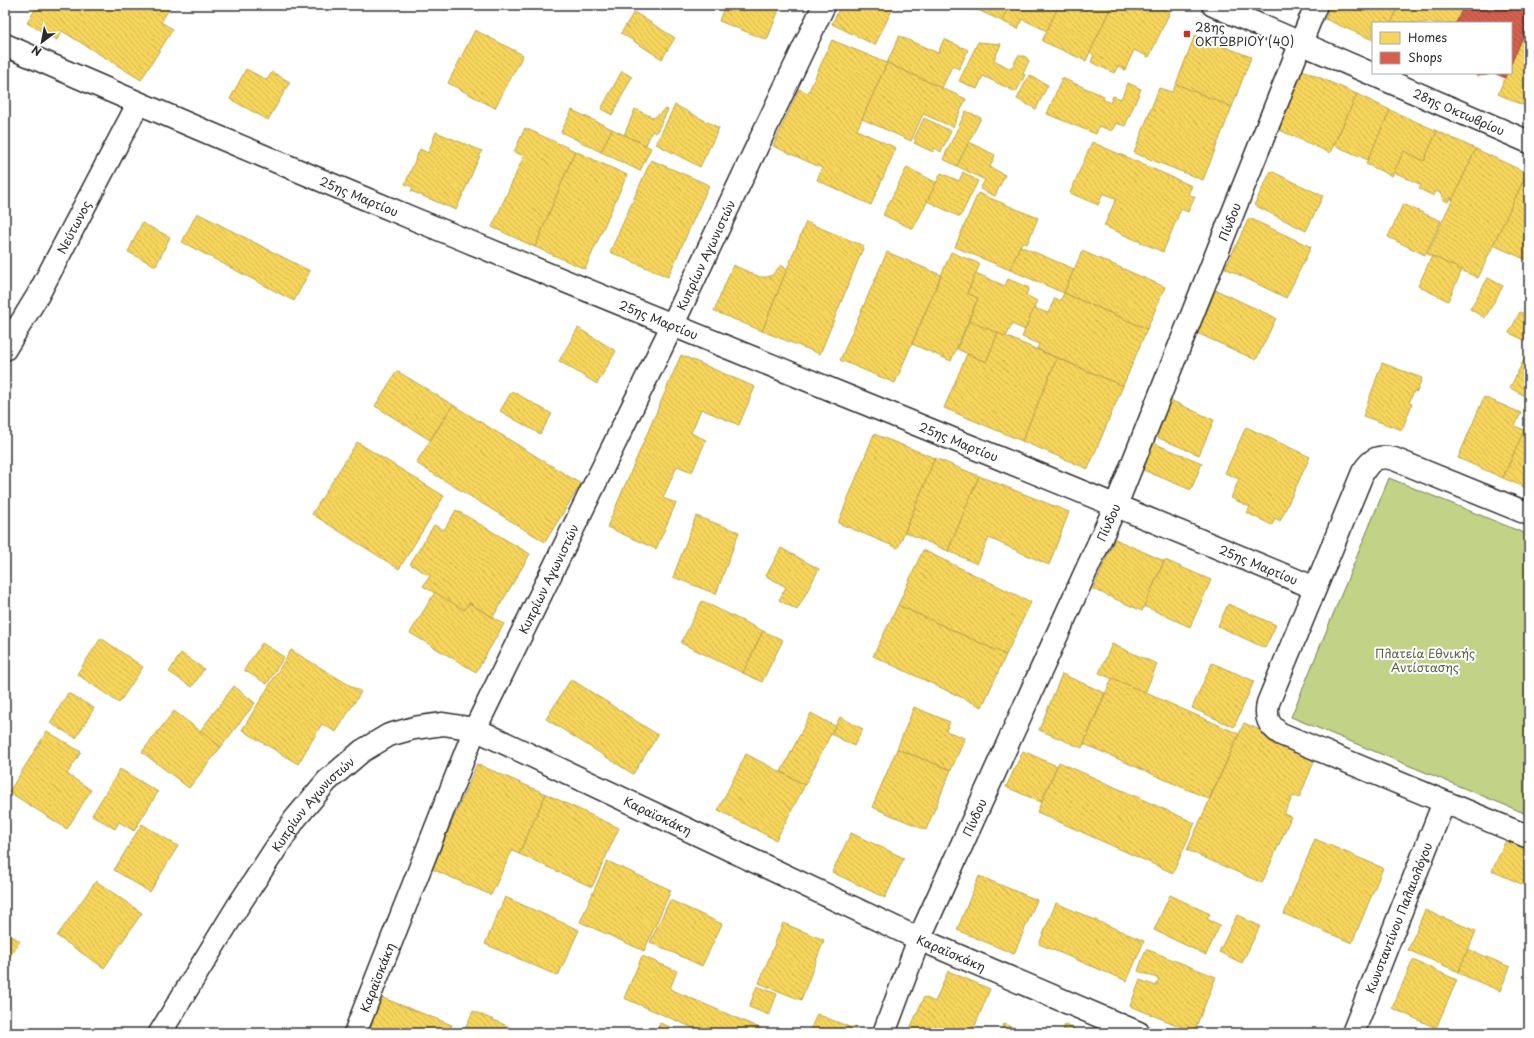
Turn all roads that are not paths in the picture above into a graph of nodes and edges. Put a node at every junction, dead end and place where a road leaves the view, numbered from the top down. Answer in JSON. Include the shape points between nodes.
{"nodes":[{"id":1,"x":824,"y":5,"type":"edge"},
{"id":2,"x":1213,"y":5,"type":"edge"},
{"id":3,"x":1316,"y":5,"type":"edge"},
{"id":4,"x":1301,"y":43,"type":"junction"},
{"id":5,"x":5,"y":45,"type":"edge"},
{"id":6,"x":1372,"y":74,"type":"edge"},
{"id":7,"x":1372,"y":74,"type":"edge"},
{"id":8,"x":138,"y":104,"type":"junction"},
{"id":9,"x":1529,"y":142,"type":"edge"},
{"id":10,"x":672,"y":326,"type":"junction"},
{"id":11,"x":5,"y":349,"type":"edge"},
{"id":12,"x":1116,"y":505,"type":"junction"},
{"id":13,"x":1529,"y":514,"type":"edge"},
{"id":14,"x":1315,"y":588,"type":"junction"},
{"id":15,"x":475,"y":730,"type":"junction"},
{"id":16,"x":1444,"y":802,"type":"junction"},
{"id":17,"x":1529,"y":837,"type":"edge"},
{"id":18,"x":919,"y":939,"type":"junction"},
{"id":19,"x":160,"y":1033,"type":"edge"},
{"id":20,"x":355,"y":1033,"type":"edge"},
{"id":21,"x":884,"y":1033,"type":"edge"},
{"id":22,"x":1139,"y":1033,"type":"edge"},
{"id":23,"x":1353,"y":1033,"type":"edge"}],
"edges":[{"from":1,"to":10,"type":"street","name":"Κυπρίων Αγωνιστών"},
{"from":2,"to":4,"type":"street","name":"28ης Οκτωβρίου"},
{"from":3,"to":4,"type":"street","name":"Πίνδου"},
{"from":4,"to":6,"type":"street","name":"28ης Οκτωβρίου"},
{"from":4,"to":12,"type":"street","name":"Πίνδου"},
{"from":5,"to":8,"type":"street","name":"25ης Μαρτίου"},
{"from":7,"to":9,"type":"street","name":"28ης Οκτωβρίου"},
{"from":8,"to":10,"type":"street","name":"25ης Μαρτίου"},
{"from":8,"to":11,"type":"street","name":"Νεύτωνος","via":[[38,295]]},
{"from":10,"to":12,"type":"street","name":"25ης Μαρτίου"},
{"from":10,"to":15,"type":"street","name":"Κυπρίων Αγωνιστών"},
{"from":12,"to":14,"type":"street","name":"25ης Μαρτίου"},
{"from":12,"to":18,"type":"street","name":"Πίνδου"},
{"from":13,"to":14,"type":"street","via":[[1394,459],[1376,458],[1363,472]]},
{"from":14,"to":16,"type":"street","via":[[1268,703],[1268,721],[1273,729],[1281,734]]},
{"from":15,"to":18,"type":"street","name":"Καραϊσκάκη"},
{"from":15,"to":19,"type":"street","name":"Κυπρίων Αγωνιστών","via":[[443,724],[389,734],[362,751],[327,781],[295,819]]},
{"from":15,"to":20,"type":"street","name":"Καραϊσκάκη"},
{"from":16,"to":17,"type":"street"},
{"from":16,"to":23,"type":"street","name":"Κωνσταντίνου Παλαιολόγου"},
{"from":18,"to":21,"type":"street","name":"Πίνδου"},
{"from":18,"to":22,"type":"street","name":"Καραϊσκάκη"}]}
